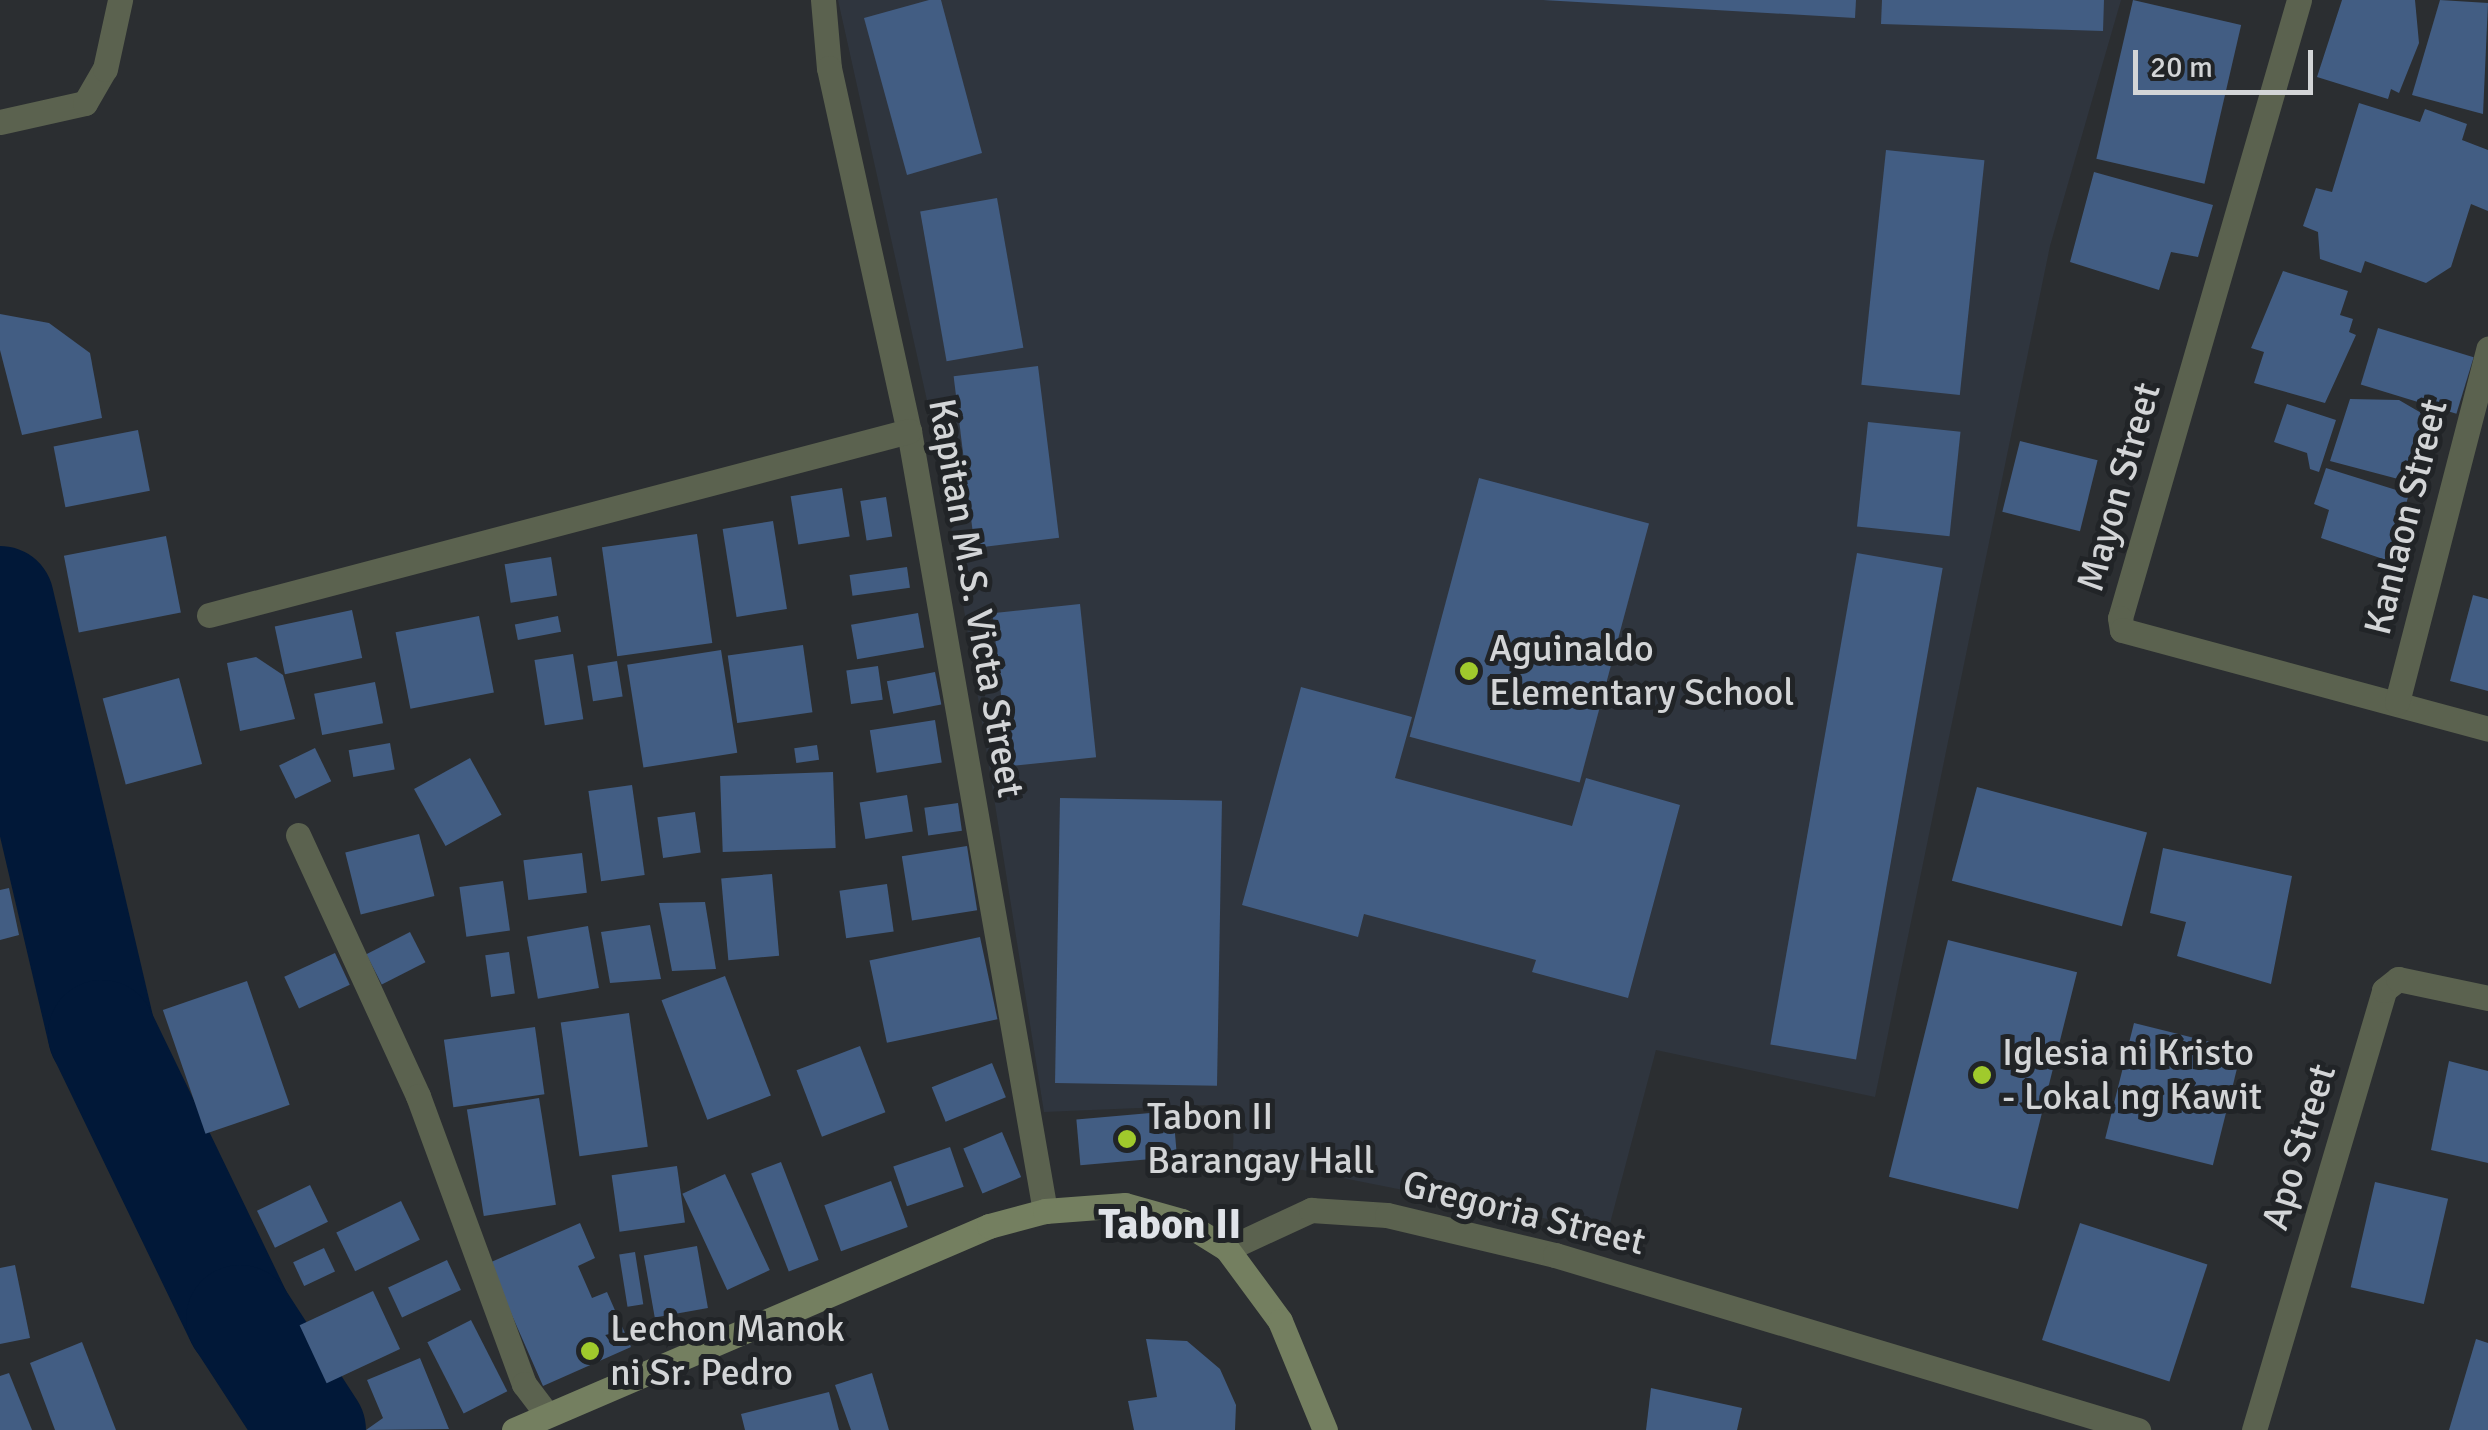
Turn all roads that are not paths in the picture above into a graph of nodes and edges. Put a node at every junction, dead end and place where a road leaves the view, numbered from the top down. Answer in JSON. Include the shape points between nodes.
{"nodes":[{"id":1,"x":120,"y":0,"type":"edge"},
{"id":2,"x":823,"y":0,"type":"edge"},
{"id":3,"x":2298,"y":0,"type":"edge"},
{"id":4,"x":2,"y":122,"type":"edge"},
{"id":5,"x":2488,"y":350,"type":"edge"},
{"id":6,"x":909,"y":432,"type":"junction"},
{"id":7,"x":210,"y":615,"type":"dead end"},
{"id":8,"x":2397,"y":702,"type":"junction"},
{"id":9,"x":2488,"y":730,"type":"edge"},
{"id":10,"x":298,"y":835,"type":"dead end"},
{"id":11,"x":2488,"y":998,"type":"edge"},
{"id":12,"x":1045,"y":1210,"type":"junction"},
{"id":13,"x":1227,"y":1248,"type":"junction"},
{"id":14,"x":547,"y":1414,"type":"junction"},
{"id":15,"x":514,"y":1430,"type":"edge"},
{"id":16,"x":1325,"y":1430,"type":"edge"},
{"id":17,"x":2138,"y":1430,"type":"edge"},
{"id":18,"x":2254,"y":1430,"type":"edge"}],
"edges":[{"from":1,"to":4,"type":"street","via":[[105,69],[85,102]]},
{"from":2,"to":6,"type":"street","name":"Kapitan M.S. Victa Street","via":[[829,68]]},
{"from":3,"to":8,"type":"street","name":"Mayon Street","via":[[2120,618],[2130,636]]},
{"from":5,"to":8,"type":"street","name":"Kanlaon Street"},
{"from":6,"to":7,"type":"street"},
{"from":6,"to":12,"type":"street","name":"Kapitan M.S. Victa Street"},
{"from":8,"to":9,"type":"street","name":"Mayon Street"},
{"from":10,"to":14,"type":"street","via":[[418,1096],[524,1384]]},
{"from":11,"to":18,"type":"street","name":"Apo Street","via":[[2398,979],[2384,990]]},
{"from":12,"to":13,"type":"main road","via":[[1154,1210]]},
{"from":12,"to":14,"type":"main road","via":[[892,1265]]},
{"from":13,"to":16,"type":"main road","via":[[1280,1321]]},
{"from":13,"to":17,"type":"street","name":"Gregoria Street","via":[[1311,1210],[1387,1215],[1554,1255]]},
{"from":14,"to":15,"type":"main road"}]}
